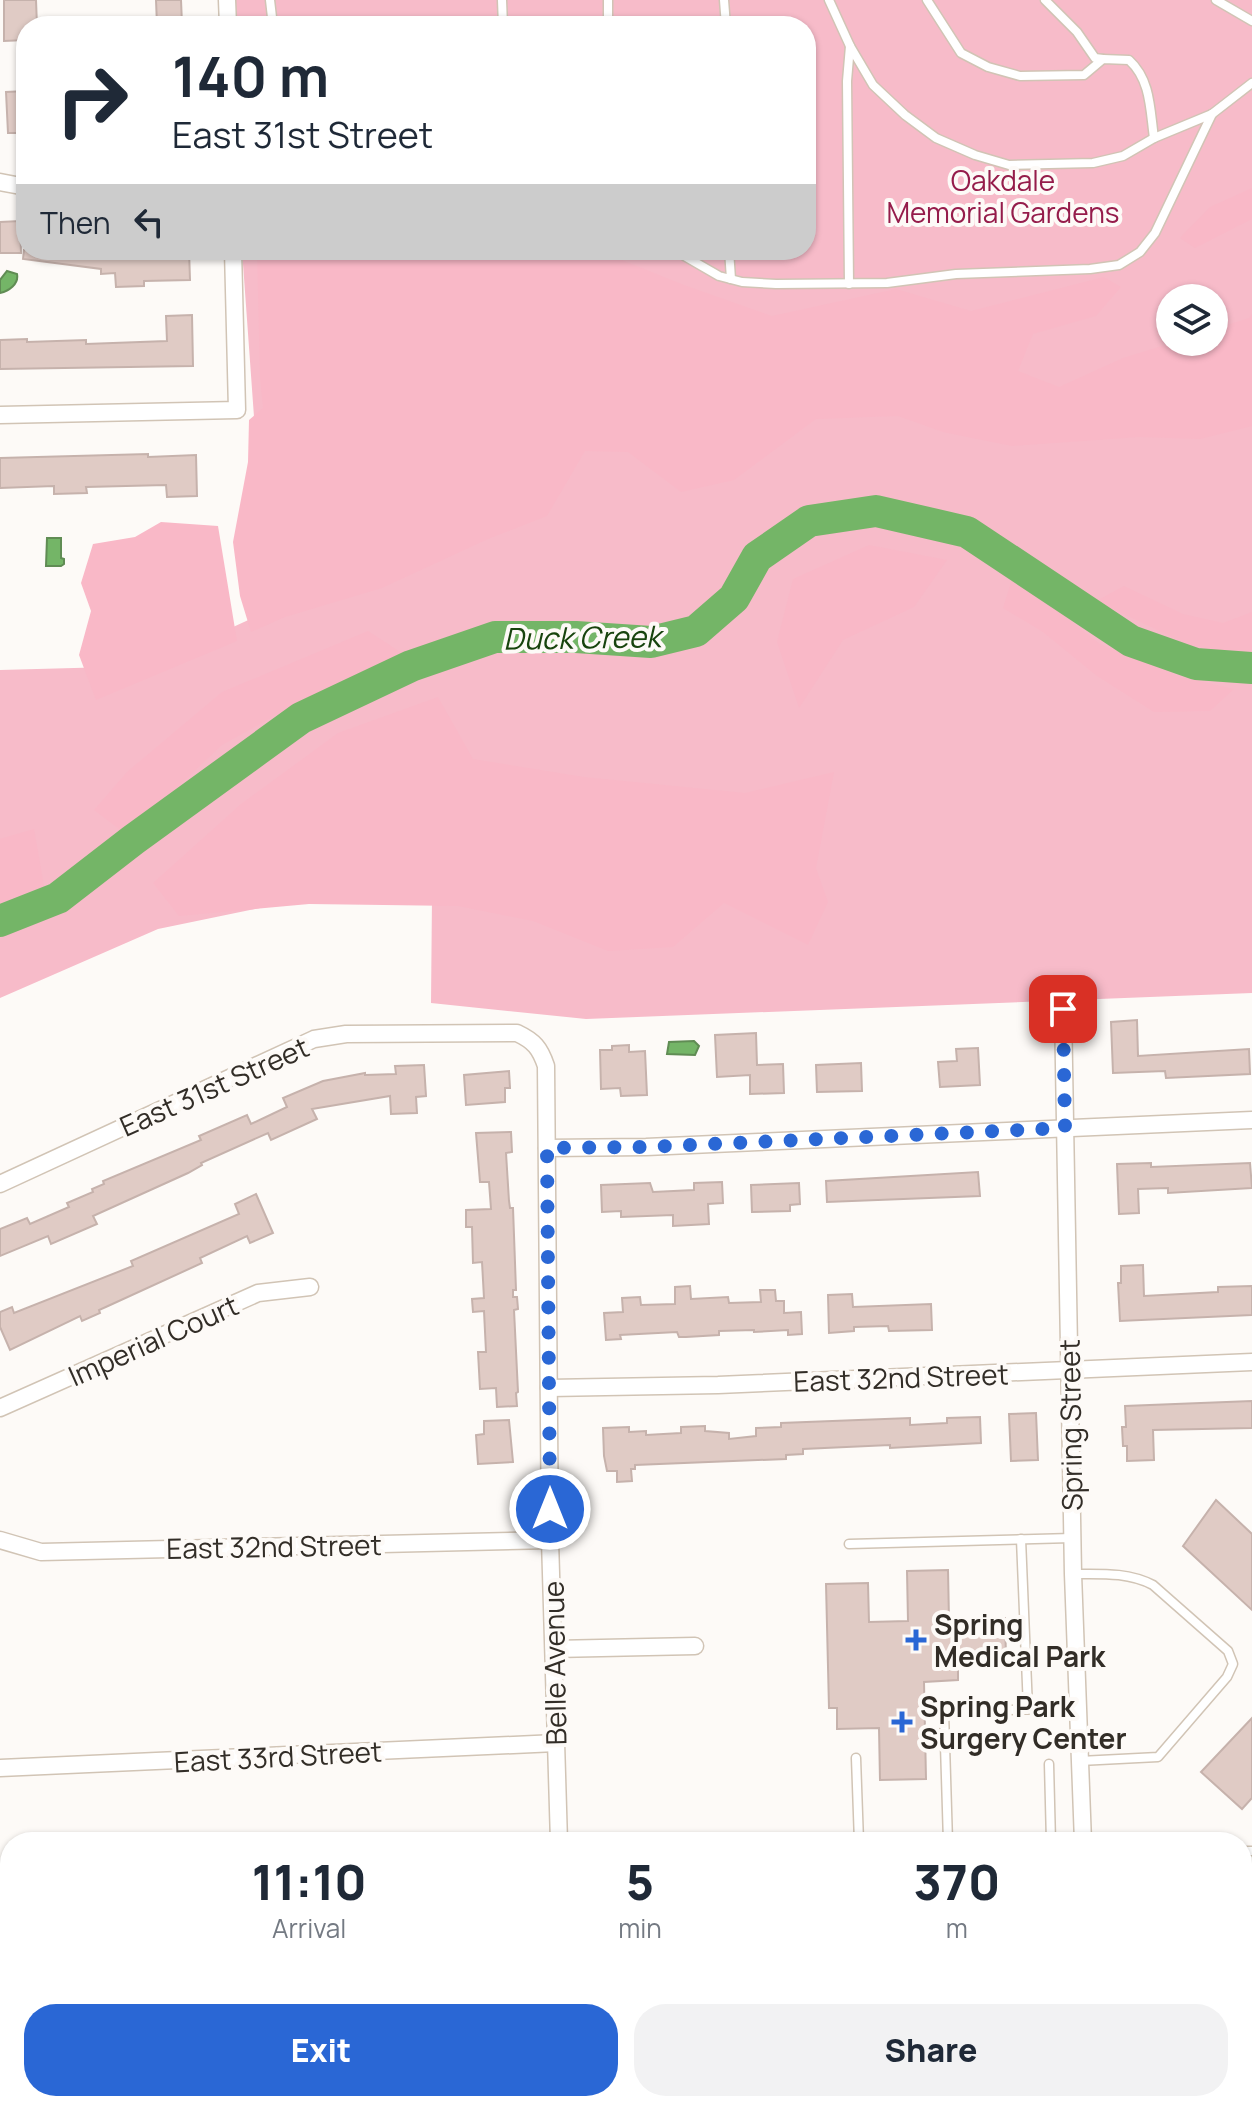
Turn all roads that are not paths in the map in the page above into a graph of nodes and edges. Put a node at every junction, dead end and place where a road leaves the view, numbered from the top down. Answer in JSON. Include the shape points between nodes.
{"nodes":[{"id":1,"x":829,"y":0,"type":"edge"},
{"id":2,"x":927,"y":0,"type":"edge"},
{"id":3,"x":1045,"y":0,"type":"edge"},
{"id":4,"x":1216,"y":0,"type":"edge"},
{"id":5,"x":1252,"y":21,"type":"edge"},
{"id":6,"x":850,"y":46,"type":"junction"},
{"id":7,"x":1103,"y":59,"type":"junction"},
{"id":8,"x":1252,"y":83,"type":"edge"},
{"id":9,"x":1212,"y":114,"type":"junction"},
{"id":10,"x":1154,"y":138,"type":"junction"},
{"id":11,"x":233,"y":260,"type":"edge"},
{"id":12,"x":691,"y":260,"type":"edge"},
{"id":13,"x":730,"y":260,"type":"edge"},
{"id":14,"x":731,"y":279,"type":"junction"},
{"id":15,"x":849,"y":284,"type":"junction"},
{"id":16,"x":0,"y":415,"type":"edge"},
{"id":17,"x":1063,"y":1009,"type":"dead end"},
{"id":18,"x":1252,"y":1120,"type":"edge"},
{"id":19,"x":1065,"y":1128,"type":"junction"},
{"id":20,"x":547,"y":1148,"type":"junction"},
{"id":21,"x":0,"y":1184,"type":"edge"},
{"id":22,"x":310,"y":1287,"type":"dead end"},
{"id":23,"x":1252,"y":1362,"type":"edge"},
{"id":24,"x":1069,"y":1370,"type":"junction"},
{"id":25,"x":549,"y":1388,"type":"junction"},
{"id":26,"x":0,"y":1408,"type":"edge"},
{"id":27,"x":1072,"y":1538,"type":"junction"},
{"id":28,"x":1021,"y":1539,"type":"junction"},
{"id":29,"x":0,"y":1540,"type":"edge"},
{"id":30,"x":550,"y":1540,"type":"junction"},
{"id":31,"x":849,"y":1544,"type":"dead end"},
{"id":32,"x":1073,"y":1574,"type":"junction"},
{"id":33,"x":695,"y":1646,"type":"dead end"},
{"id":34,"x":554,"y":1649,"type":"junction"},
{"id":35,"x":1078,"y":1708,"type":"junction"},
{"id":36,"x":1028,"y":1709,"type":"junction"},
{"id":37,"x":556,"y":1743,"type":"junction"},
{"id":38,"x":856,"y":1758,"type":"dead end"},
{"id":39,"x":1080,"y":1761,"type":"junction"},
{"id":40,"x":1049,"y":1764,"type":"dead end"},
{"id":41,"x":0,"y":1768,"type":"edge"},
{"id":42,"x":559,"y":1832,"type":"edge"},
{"id":43,"x":859,"y":1832,"type":"edge"},
{"id":44,"x":948,"y":1832,"type":"edge"},
{"id":45,"x":1051,"y":1832,"type":"edge"},
{"id":46,"x":1083,"y":1832,"type":"edge"}],
"edges":[{"from":1,"to":6,"type":"lane"},
{"from":2,"to":7,"type":"lane","via":[[961,53],[988,67],[1020,76],[1084,75]]},
{"from":3,"to":7,"type":"lane","via":[[1095,58]]},
{"from":4,"to":5,"type":"lane"},
{"from":6,"to":10,"type":"lane","via":[[873,85],[905,115],[936,138],[1009,165],[1093,163],[1123,156]]},
{"from":6,"to":15,"type":"lane"},
{"from":7,"to":10,"type":"lane","via":[[1129,60],[1141,70]]},
{"from":8,"to":9,"type":"lane"},
{"from":9,"to":10,"type":"lane"},
{"from":9,"to":15,"type":"lane","via":[[1155,233],[1140,252],[1119,265]]},
{"from":11,"to":16,"type":"street","via":[[237,410]]},
{"from":12,"to":14,"type":"lane"},
{"from":13,"to":14,"type":"lane"},
{"from":14,"to":15,"type":"lane"},
{"from":17,"to":19,"type":"street","name":"Spring Street"},
{"from":18,"to":19,"type":"street"},
{"from":19,"to":20,"type":"street"},
{"from":19,"to":24,"type":"street","name":"Spring Street"},
{"from":20,"to":21,"type":"street","name":"East 31st Street","via":[[546,1066],[531,1040],[517,1033],[346,1034],[297,1045]]},
{"from":20,"to":25,"type":"street","name":"Belle Avenue"},
{"from":22,"to":26,"type":"street","name":"Imperial Court","via":[[258,1293]]},
{"from":23,"to":24,"type":"street","name":"East 32nd Street"},
{"from":24,"to":25,"type":"street","name":"East 32nd Street"},
{"from":24,"to":27,"type":"street","name":"Spring Street"},
{"from":25,"to":30,"type":"street","name":"Belle Avenue"},
{"from":27,"to":28,"type":"lane"},
{"from":27,"to":32,"type":"street","name":"Spring Street"},
{"from":28,"to":31,"type":"lane"},
{"from":28,"to":36,"type":"lane"},
{"from":29,"to":30,"type":"street","name":"East 32nd Street","via":[[41,1552]]},
{"from":30,"to":34,"type":"street","name":"Belle Avenue"},
{"from":32,"to":35,"type":"street","name":"Spring Street"},
{"from":32,"to":39,"type":"lane","via":[[1117,1574],[1153,1585],[1228,1651],[1233,1664],[1158,1757]]},
{"from":33,"to":34,"type":"street"},
{"from":34,"to":37,"type":"street","name":"Belle Avenue"},
{"from":35,"to":36,"type":"lane"},
{"from":35,"to":39,"type":"street","name":"Spring Street"},
{"from":36,"to":44,"type":"lane","via":[[944,1712]]},
{"from":37,"to":41,"type":"street","name":"East 33rd Street"},
{"from":37,"to":42,"type":"street","name":"Belle Avenue"},
{"from":38,"to":43,"type":"lane"},
{"from":39,"to":46,"type":"street","name":"Spring Street"},
{"from":40,"to":45,"type":"lane"}]}
